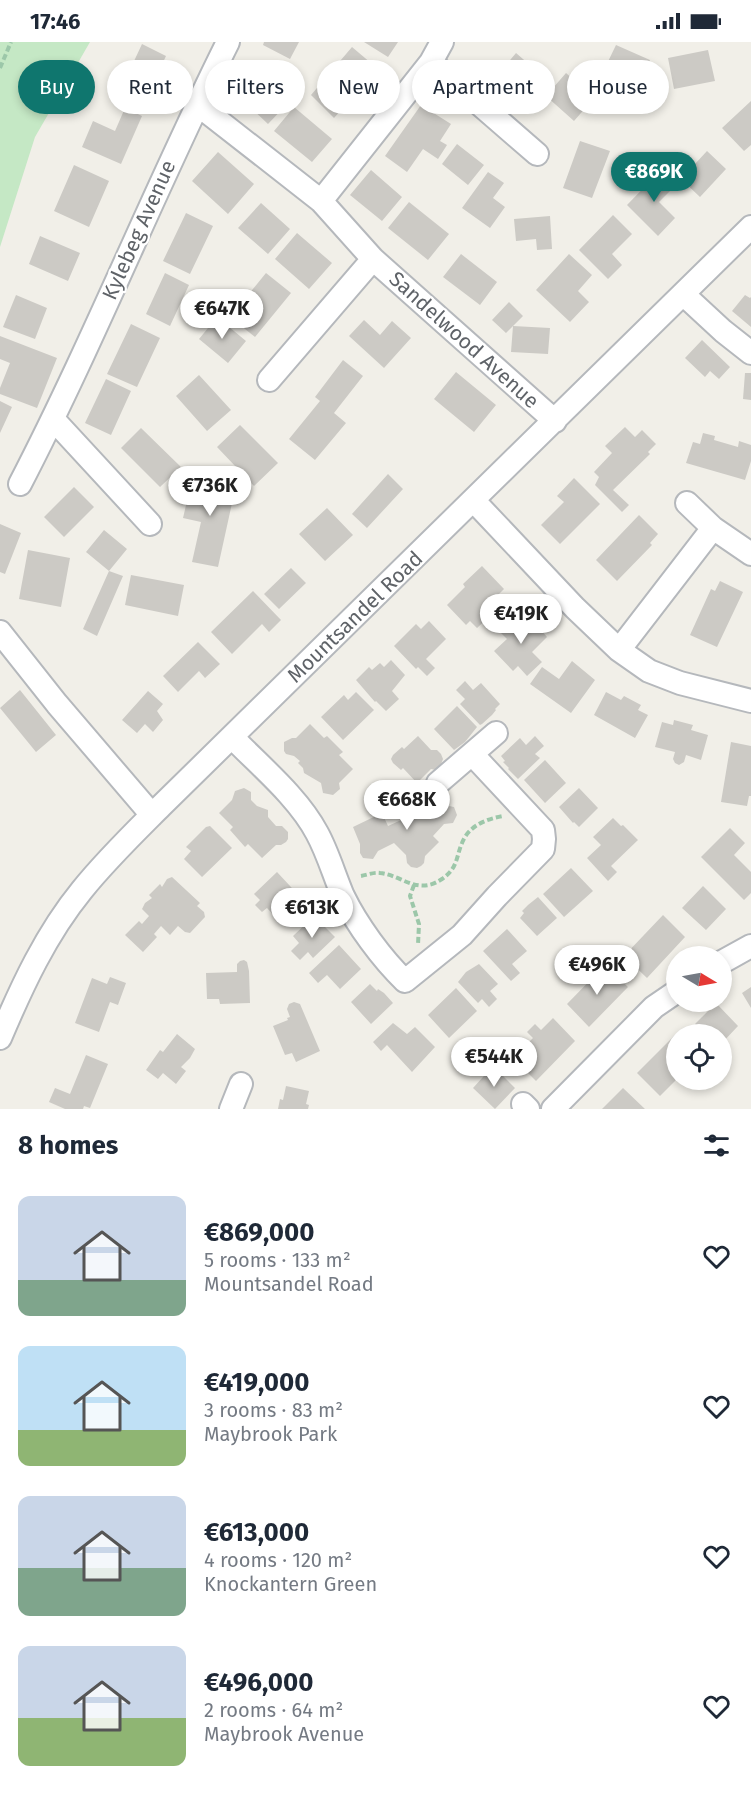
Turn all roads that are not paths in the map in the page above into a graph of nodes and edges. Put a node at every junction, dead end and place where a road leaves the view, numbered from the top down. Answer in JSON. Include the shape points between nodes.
{"nodes":[{"id":1,"x":228,"y":42,"type":"edge"},
{"id":2,"x":442,"y":42,"type":"edge"},
{"id":3,"x":431,"y":60,"type":"edge"},
{"id":4,"x":412,"y":85,"type":"edge"},
{"id":5,"x":197,"y":104,"type":"junction"},
{"id":6,"x":490,"y":114,"type":"edge"},
{"id":7,"x":537,"y":154,"type":"dead end"},
{"id":8,"x":321,"y":201,"type":"junction"},
{"id":9,"x":751,"y":227,"type":"edge"},
{"id":10,"x":373,"y":259,"type":"junction"},
{"id":11,"x":683,"y":294,"type":"junction"},
{"id":12,"x":751,"y":353,"type":"edge"},
{"id":13,"x":269,"y":380,"type":"dead end"},
{"id":14,"x":53,"y":419,"type":"junction"},
{"id":15,"x":555,"y":421,"type":"junction"},
{"id":16,"x":20,"y":484,"type":"dead end"},
{"id":17,"x":474,"y":501,"type":"junction"},
{"id":18,"x":687,"y":503,"type":"dead end"},
{"id":19,"x":150,"y":524,"type":"dead end"},
{"id":20,"x":713,"y":528,"type":"junction"},
{"id":21,"x":751,"y":555,"type":"edge"},
{"id":22,"x":0,"y":632,"type":"edge"},
{"id":23,"x":619,"y":650,"type":"junction"},
{"id":24,"x":751,"y":701,"type":"edge"},
{"id":25,"x":496,"y":733,"type":"dead end"},
{"id":26,"x":232,"y":737,"type":"junction"},
{"id":27,"x":472,"y":754,"type":"junction"},
{"id":28,"x":438,"y":783,"type":"dead end"},
{"id":29,"x":152,"y":815,"type":"junction"},
{"id":30,"x":751,"y":946,"type":"edge"},
{"id":31,"x":732,"y":956,"type":"edge"},
{"id":32,"x":666,"y":999,"type":"edge"},
{"id":33,"x":0,"y":1038,"type":"edge"},
{"id":34,"x":241,"y":1084,"type":"dead end"},
{"id":35,"x":231,"y":1109,"type":"edge"},
{"id":36,"x":553,"y":1109,"type":"edge"}],
"edges":[{"from":1,"to":5,"type":"street","name":"Kylebeg Avenue"},
{"from":2,"to":3,"type":"street"},
{"from":4,"to":8,"type":"street"},
{"from":5,"to":8,"type":"street","name":"Sandelwood Avenue"},
{"from":5,"to":14,"type":"street","name":"Kylebeg Avenue"},
{"from":6,"to":7,"type":"street"},
{"from":8,"to":10,"type":"street","name":"Sandelwood Avenue"},
{"from":9,"to":11,"type":"street","name":"Mountsandel Road"},
{"from":10,"to":13,"type":"street","name":"Sandelwood Avenue"},
{"from":10,"to":15,"type":"street","name":"Sandelwood Avenue"},
{"from":11,"to":12,"type":"street"},
{"from":11,"to":15,"type":"street","name":"Mountsandel Road"},
{"from":14,"to":16,"type":"street","name":"Kylebeg Avenue"},
{"from":14,"to":19,"type":"street"},
{"from":15,"to":17,"type":"street","name":"Mountsandel Road"},
{"from":17,"to":23,"type":"street"},
{"from":17,"to":26,"type":"street","name":"Mountsandel Road"},
{"from":18,"to":20,"type":"street"},
{"from":20,"to":21,"type":"street"},
{"from":20,"to":23,"type":"street"},
{"from":22,"to":29,"type":"street"},
{"from":23,"to":24,"type":"street","via":[[649,671],[680,683]]},
{"from":25,"to":27,"type":"street"},
{"from":26,"to":27,"type":"street","via":[[305,812],[356,920],[405,981],[462,935],[543,849],[543,830]]},
{"from":26,"to":29,"type":"street","name":"Mountsandel Road"},
{"from":27,"to":28,"type":"street"},
{"from":29,"to":33,"type":"street","name":"Mountsandel Road","via":[[82,890],[56,926],[19,992]]},
{"from":30,"to":31,"type":"street"},
{"from":32,"to":36,"type":"street"},
{"from":34,"to":35,"type":"street"}]}
